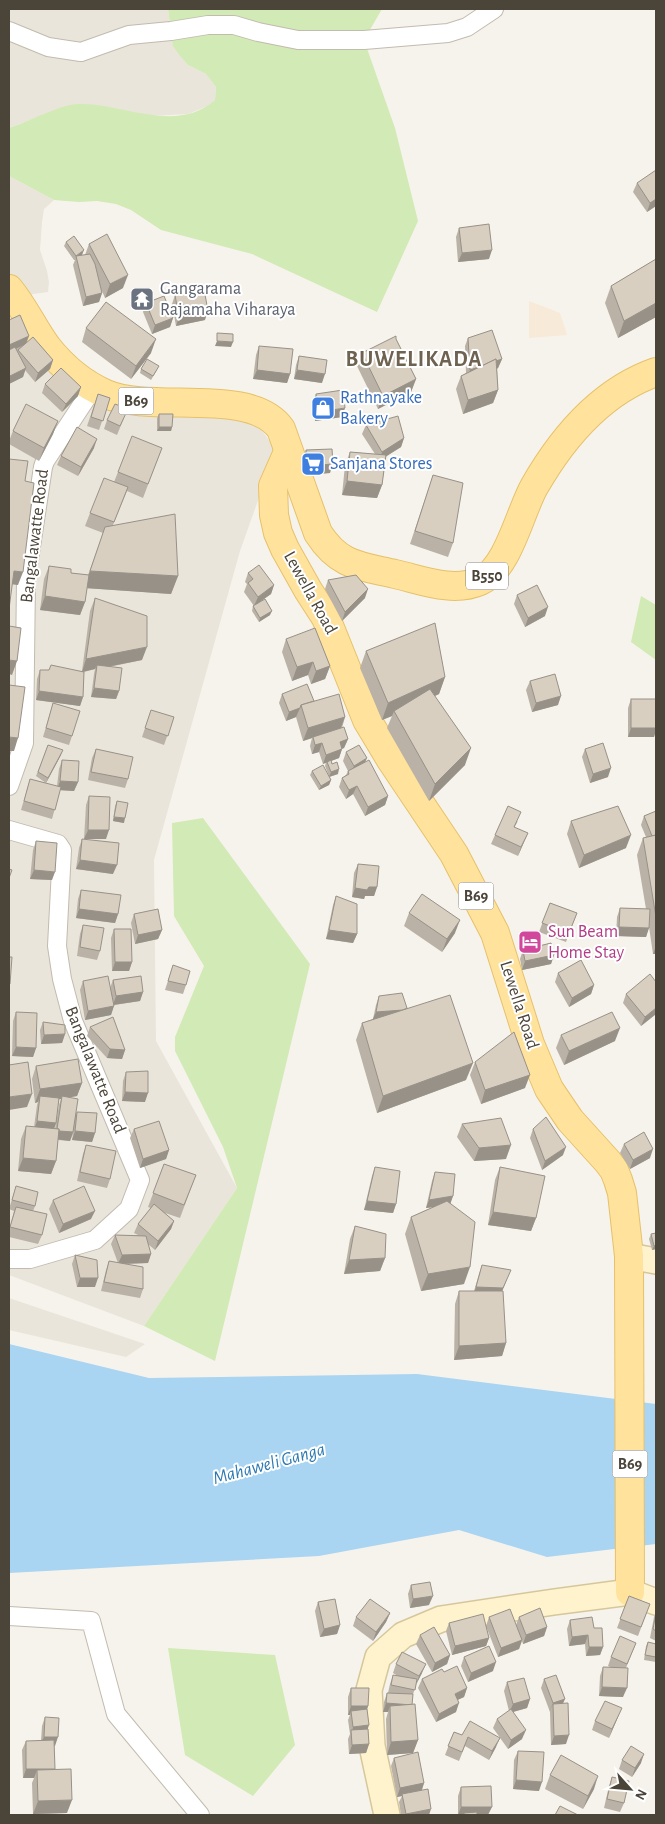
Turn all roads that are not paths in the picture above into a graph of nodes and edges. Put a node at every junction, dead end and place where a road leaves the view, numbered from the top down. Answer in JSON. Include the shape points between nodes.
{"nodes":[{"id":1,"x":494,"y":9,"type":"edge"},
{"id":2,"x":9,"y":31,"type":"edge"},
{"id":3,"x":13,"y":304,"type":"edge"},
{"id":4,"x":656,"y":372,"type":"edge"},
{"id":5,"x":93,"y":388,"type":"junction"},
{"id":6,"x":288,"y":452,"type":"junction"},
{"id":7,"x":9,"y":786,"type":"edge"},
{"id":8,"x":9,"y":830,"type":"edge"},
{"id":9,"x":628,"y":1256,"type":"junction"},
{"id":10,"x":9,"y":1258,"type":"edge"},
{"id":11,"x":656,"y":1261,"type":"edge"},
{"id":12,"x":630,"y":1582,"type":"junction"},
{"id":13,"x":656,"y":1602,"type":"edge"},
{"id":14,"x":9,"y":1616,"type":"edge"},
{"id":15,"x":200,"y":1815,"type":"edge"},
{"id":16,"x":388,"y":1815,"type":"edge"}],
"edges":[{"from":1,"to":2,"type":"street","via":[[467,27],[448,33],[364,40],[298,40],[234,24],[208,25],[129,35],[80,52],[48,47]]},
{"from":3,"to":5,"type":"main road","number":"B69","via":[[53,354]]},
{"from":4,"to":6,"type":"main road","number":"B550","via":[[625,386],[599,405],[563,443],[534,488],[505,554],[482,580],[465,585],[447,586],[366,567],[335,554],[318,533]]},
{"from":5,"to":6,"type":"main road","number":"B69","via":[[119,399],[229,405],[254,410],[281,429]]},
{"from":5,"to":7,"type":"street","name":"Bangalawatte Road","via":[[43,467],[26,580],[24,743]]},
{"from":6,"to":9,"type":"main road","name":"Lewella Road","number":"B69","via":[[273,486],[278,534],[326,618],[367,720],[454,854],[494,933],[530,1044],[549,1089],[570,1120],[614,1170],[622,1193]]},
{"from":8,"to":10,"type":"street","name":"Bangalawatte Road","via":[[58,844],[62,850],[57,946],[62,979],[73,1021],[140,1180],[129,1209],[94,1240],[30,1259]]},
{"from":9,"to":11,"type":"main road"},
{"from":9,"to":12,"type":"main road","name":"Lewella Road","number":"B69"},
{"from":12,"to":13,"type":"main road"},
{"from":12,"to":16,"type":"main road","via":[[554,1602],[441,1619],[403,1635],[378,1657],[369,1690],[372,1746]]},
{"from":14,"to":15,"type":"street","via":[[91,1621],[116,1714]]}]}
